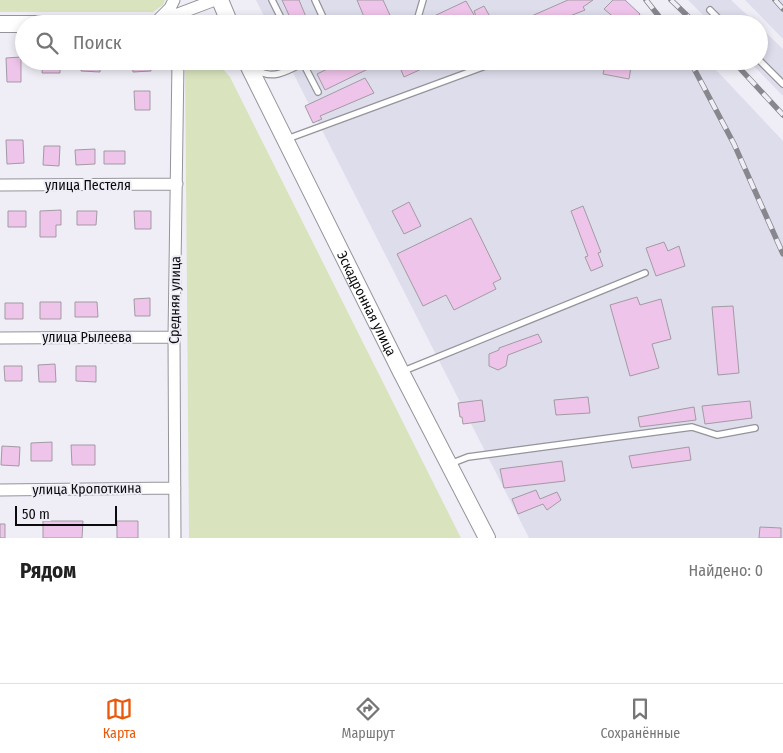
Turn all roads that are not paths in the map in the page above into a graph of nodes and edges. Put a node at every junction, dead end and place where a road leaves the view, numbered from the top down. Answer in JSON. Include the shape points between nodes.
{"nodes":[{"id":1,"x":175,"y":0,"type":"edge"},
{"id":2,"x":216,"y":0,"type":"edge"},
{"id":3,"x":220,"y":0,"type":"edge"},
{"id":4,"x":272,"y":0,"type":"edge"},
{"id":5,"x":315,"y":0,"type":"edge"},
{"id":6,"x":423,"y":0,"type":"edge"},
{"id":7,"x":710,"y":10,"type":"dead end"},
{"id":8,"x":163,"y":15,"type":"edge"},
{"id":9,"x":177,"y":15,"type":"edge"},
{"id":10,"x":185,"y":15,"type":"edge"},
{"id":11,"x":226,"y":15,"type":"edge"},
{"id":12,"x":280,"y":15,"type":"edge"},
{"id":13,"x":322,"y":15,"type":"edge"},
{"id":14,"x":419,"y":15,"type":"edge"},
{"id":15,"x":715,"y":15,"type":"edge"},
{"id":16,"x":0,"y":24,"type":"edge"},
{"id":17,"x":15,"y":24,"type":"edge"},
{"id":18,"x":768,"y":69,"type":"edge"},
{"id":19,"x":178,"y":70,"type":"edge"},
{"id":20,"x":250,"y":70,"type":"edge"},
{"id":21,"x":258,"y":70,"type":"edge"},
{"id":22,"x":290,"y":70,"type":"edge"},
{"id":23,"x":308,"y":70,"type":"edge"},
{"id":24,"x":475,"y":70,"type":"edge"},
{"id":25,"x":783,"y":84,"type":"edge"},
{"id":26,"x":318,"y":92,"type":"dead end"},
{"id":27,"x":285,"y":140,"type":"junction"},
{"id":28,"x":176,"y":184,"type":"junction"},
{"id":29,"x":0,"y":185,"type":"edge"},
{"id":30,"x":645,"y":273,"type":"dead end"},
{"id":31,"x":174,"y":337,"type":"junction"},
{"id":32,"x":0,"y":338,"type":"edge"},
{"id":33,"x":401,"y":372,"type":"junction"},
{"id":34,"x":755,"y":428,"type":"dead end"},
{"id":35,"x":450,"y":464,"type":"junction"},
{"id":36,"x":175,"y":488,"type":"junction"},
{"id":37,"x":0,"y":490,"type":"edge"},
{"id":38,"x":174,"y":538,"type":"edge"},
{"id":39,"x":487,"y":538,"type":"edge"}],
"edges":[{"from":1,"to":8,"type":"street"},
{"from":1,"to":9,"type":"street"},
{"from":2,"to":10,"type":"street"},
{"from":3,"to":11,"type":"main road"},
{"from":4,"to":12,"type":"lane"},
{"from":5,"to":13,"type":"lane"},
{"from":6,"to":14,"type":"lane"},
{"from":7,"to":15,"type":"lane"},
{"from":16,"to":17,"type":"main road"},
{"from":18,"to":25,"type":"lane"},
{"from":19,"to":28,"type":"street","name":"Средняя улица"},
{"from":20,"to":27,"type":"main road","name":"Эскадронная улица"},
{"from":21,"to":22,"type":"lane","via":[[267,75]]},
{"from":23,"to":26,"type":"lane"},
{"from":24,"to":27,"type":"lane"},
{"from":27,"to":33,"type":"main road","name":"Эскадронная улица"},
{"from":28,"to":29,"type":"street","name":"улица Пестеля"},
{"from":28,"to":31,"type":"street","name":"Средняя улица"},
{"from":30,"to":33,"type":"lane"},
{"from":31,"to":32,"type":"street","name":"улица Рылеева"},
{"from":31,"to":36,"type":"street","name":"Средняя улица"},
{"from":33,"to":35,"type":"main road","name":"Эскадронная улица"},
{"from":34,"to":35,"type":"lane","via":[[716,435],[692,427],[468,457]]},
{"from":35,"to":39,"type":"main road","name":"Эскадронная улица"},
{"from":36,"to":37,"type":"street","name":"улица Кропоткина"},
{"from":36,"to":38,"type":"street","name":"Средняя улица"}]}
